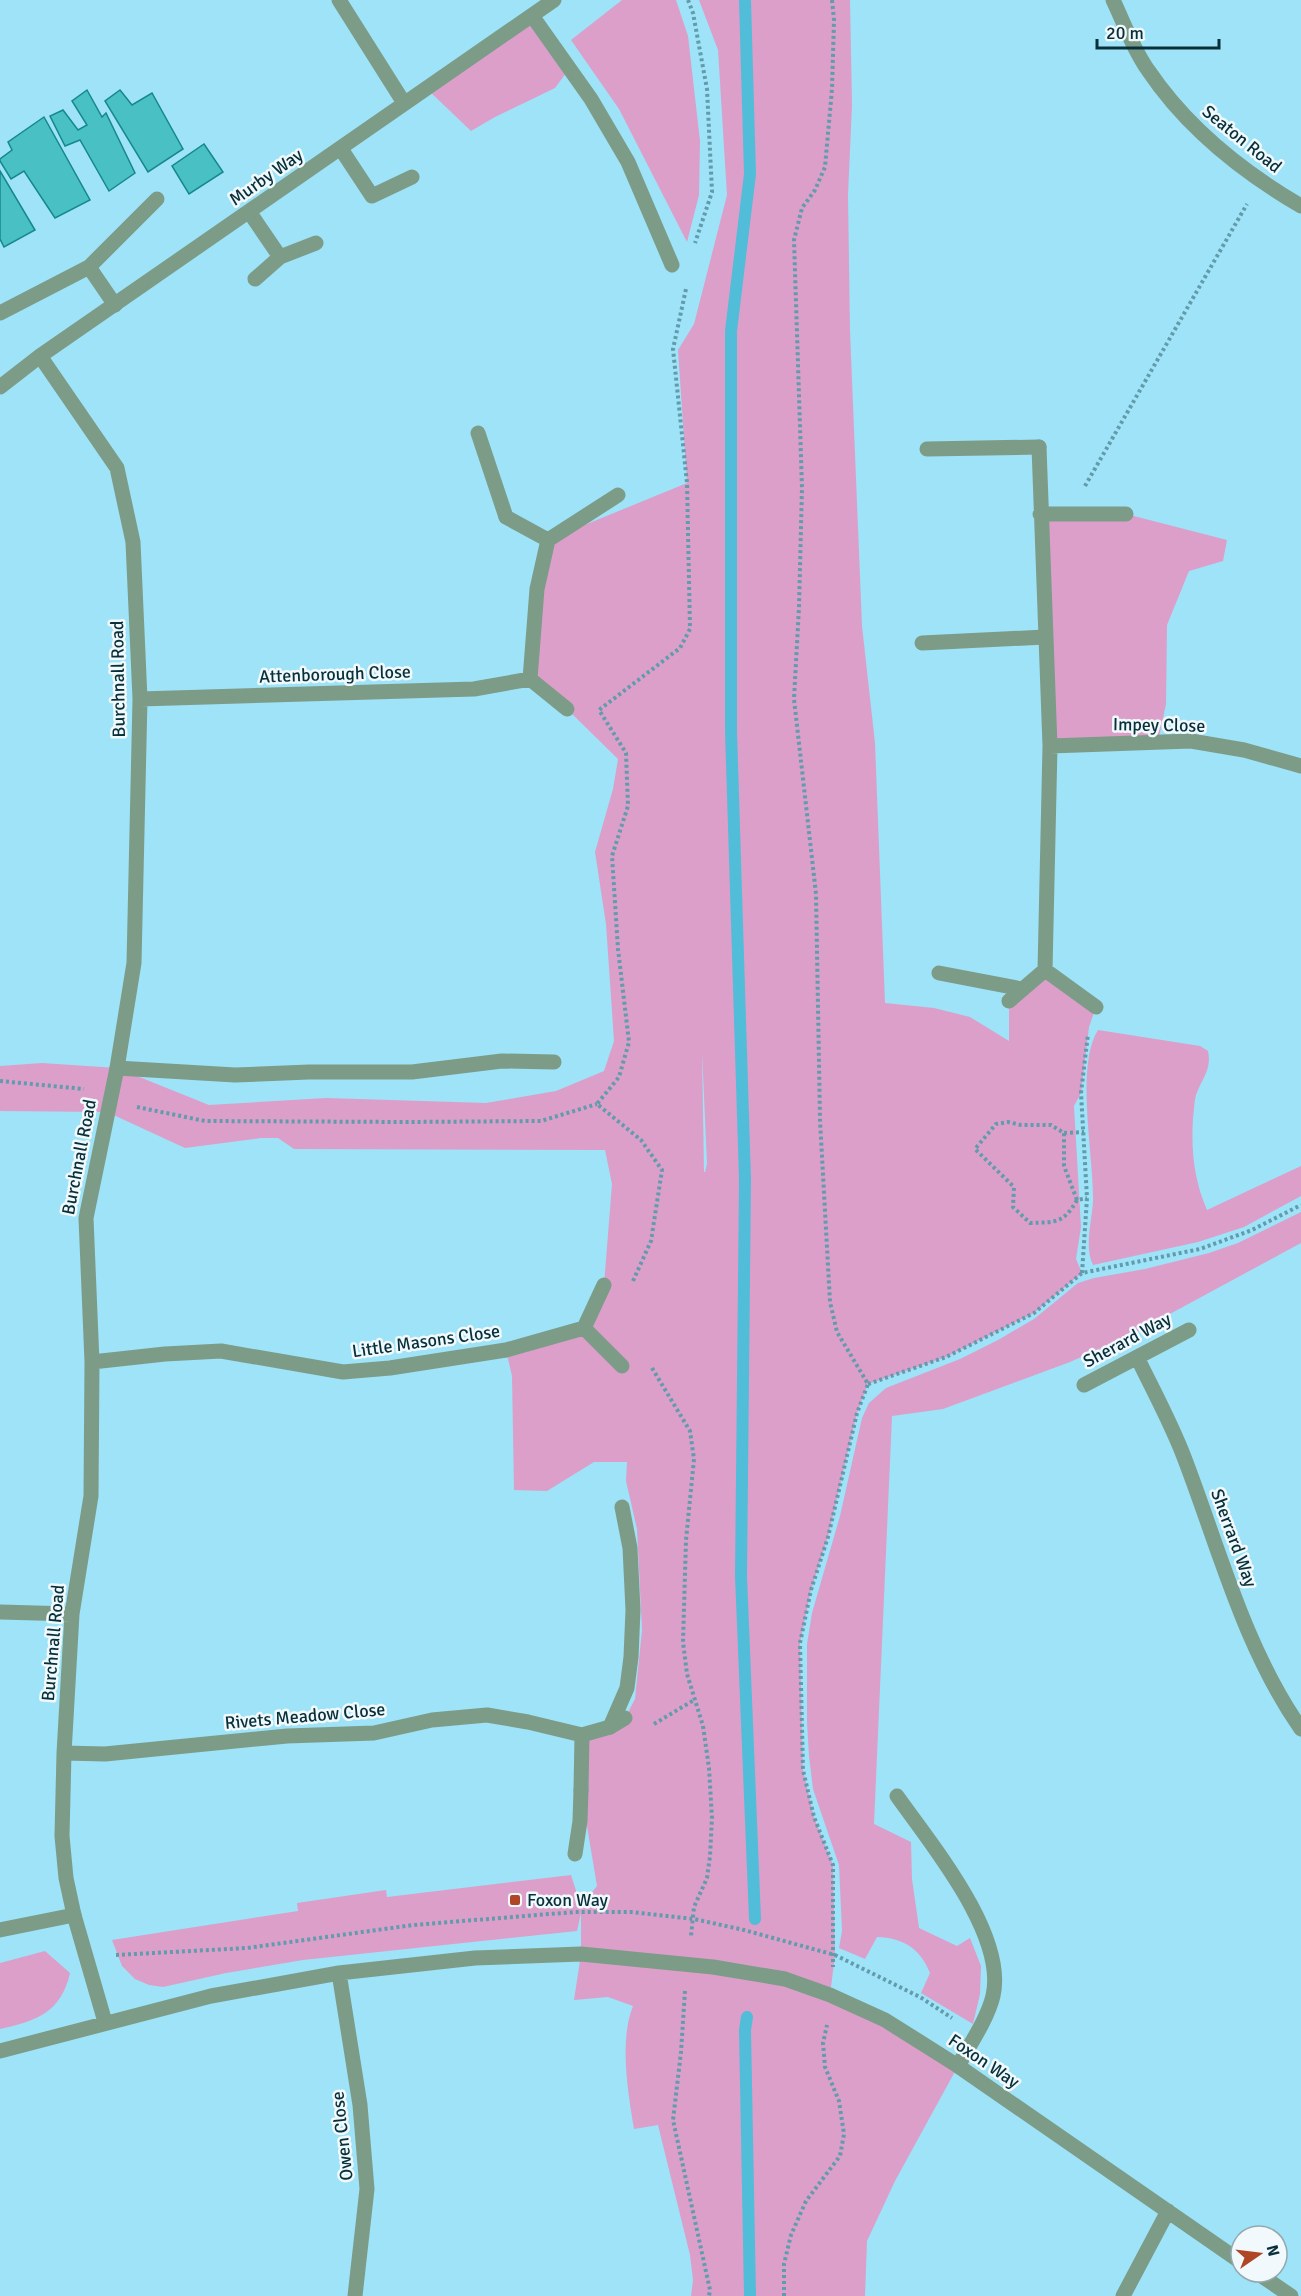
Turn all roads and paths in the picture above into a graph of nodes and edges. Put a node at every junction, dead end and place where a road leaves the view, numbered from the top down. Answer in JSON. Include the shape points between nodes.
{"nodes":[{"id":1,"x":339,"y":0,"type":"edge"},
{"id":2,"x":554,"y":0,"type":"edge"},
{"id":3,"x":688,"y":0,"type":"edge"},
{"id":4,"x":831,"y":0,"type":"edge"},
{"id":5,"x":1113,"y":0,"type":"edge"},
{"id":6,"x":533,"y":17,"type":"junction"},
{"id":7,"x":404,"y":103,"type":"junction"},
{"id":8,"x":341,"y":148,"type":"junction"},
{"id":9,"x":412,"y":177,"type":"dead end"},
{"id":10,"x":1261,"y":180,"type":"junction"},
{"id":11,"x":157,"y":199,"type":"dead end"},
{"id":12,"x":1301,"y":206,"type":"edge"},
{"id":13,"x":250,"y":213,"type":"junction"},
{"id":14,"x":316,"y":243,"type":"dead end"},
{"id":15,"x":694,"y":251,"type":"dead end"},
{"id":16,"x":280,"y":257,"type":"junction"},
{"id":17,"x":672,"y":264,"type":"dead end"},
{"id":18,"x":89,"y":267,"type":"junction"},
{"id":19,"x":255,"y":279,"type":"dead end"},
{"id":20,"x":687,"y":284,"type":"dead end"},
{"id":21,"x":115,"y":304,"type":"junction"},
{"id":22,"x":0,"y":313,"type":"edge"},
{"id":23,"x":40,"y":356,"type":"junction"},
{"id":24,"x":0,"y":387,"type":"edge"},
{"id":25,"x":478,"y":433,"type":"dead end"},
{"id":26,"x":927,"y":449,"type":"dead end"},
{"id":27,"x":618,"y":495,"type":"dead end"},
{"id":28,"x":1040,"y":514,"type":"junction"},
{"id":29,"x":1069,"y":514,"type":"junction"},
{"id":30,"x":1126,"y":514,"type":"dead end"},
{"id":31,"x":548,"y":540,"type":"junction"},
{"id":32,"x":1046,"y":637,"type":"junction"},
{"id":33,"x":922,"y":642,"type":"dead end"},
{"id":34,"x":530,"y":679,"type":"junction"},
{"id":35,"x":140,"y":699,"type":"junction"},
{"id":36,"x":567,"y":709,"type":"dead end"},
{"id":37,"x":1050,"y":746,"type":"junction"},
{"id":38,"x":1301,"y":766,"type":"edge"},
{"id":39,"x":1045,"y":970,"type":"junction"},
{"id":40,"x":939,"y":974,"type":"dead end"},
{"id":41,"x":1022,"y":990,"type":"junction"},
{"id":42,"x":1009,"y":1001,"type":"dead end"},
{"id":43,"x":1096,"y":1007,"type":"joint"},
{"id":44,"x":554,"y":1062,"type":"dead end"},
{"id":45,"x":117,"y":1068,"type":"junction"},
{"id":46,"x":0,"y":1082,"type":"edge"},
{"id":47,"x":110,"y":1097,"type":"junction"},
{"id":48,"x":597,"y":1104,"type":"junction"},
{"id":49,"x":1084,"y":1132,"type":"junction"},
{"id":50,"x":1064,"y":1133,"type":"junction"},
{"id":51,"x":1087,"y":1198,"type":"junction"},
{"id":52,"x":1077,"y":1200,"type":"junction"},
{"id":53,"x":1301,"y":1205,"type":"edge"},
{"id":54,"x":1082,"y":1273,"type":"junction"},
{"id":55,"x":604,"y":1285,"type":"joint"},
{"id":56,"x":584,"y":1328,"type":"junction"},
{"id":57,"x":1189,"y":1330,"type":"dead end"},
{"id":58,"x":1137,"y":1357,"type":"junction"},
{"id":59,"x":92,"y":1362,"type":"junction"},
{"id":60,"x":648,"y":1362,"type":"dead end"},
{"id":61,"x":622,"y":1366,"type":"dead end"},
{"id":62,"x":868,"y":1384,"type":"junction"},
{"id":63,"x":1084,"y":1385,"type":"dead end"},
{"id":64,"x":622,"y":1507,"type":"dead end"},
{"id":65,"x":0,"y":1612,"type":"edge"},
{"id":66,"x":72,"y":1614,"type":"junction"},
{"id":67,"x":694,"y":1700,"type":"junction"},
{"id":68,"x":625,"y":1718,"type":"joint"},
{"id":69,"x":610,"y":1726,"type":"junction"},
{"id":70,"x":1301,"y":1729,"type":"edge"},
{"id":71,"x":582,"y":1735,"type":"junction"},
{"id":72,"x":64,"y":1753,"type":"junction"},
{"id":73,"x":897,"y":1797,"type":"dead end"},
{"id":74,"x":575,"y":1854,"type":"dead end"},
{"id":75,"x":74,"y":1915,"type":"junction"},
{"id":76,"x":0,"y":1930,"type":"edge"},
{"id":77,"x":687,"y":1964,"type":"junction"},
{"id":78,"x":339,"y":1973,"type":"junction"},
{"id":79,"x":830,"y":1995,"type":"junction"},
{"id":80,"x":105,"y":2022,"type":"junction"},
{"id":81,"x":0,"y":2051,"type":"edge"},
{"id":82,"x":958,"y":2066,"type":"junction"},
{"id":83,"x":1168,"y":2211,"type":"junction"},
{"id":84,"x":1229,"y":2254,"type":"edge"},
{"id":85,"x":1274,"y":2284,"type":"edge"},
{"id":86,"x":355,"y":2296,"type":"edge"},
{"id":87,"x":709,"y":2296,"type":"edge"},
{"id":88,"x":784,"y":2296,"type":"edge"},
{"id":89,"x":1123,"y":2296,"type":"edge"},
{"id":90,"x":1291,"y":2296,"type":"edge"}],
"edges":[{"from":1,"to":7,"type":"street"},
{"from":2,"to":6,"type":"street","name":"Murby Way"},
{"from":3,"to":15,"type":"path","via":[[707,89],[712,192]]},
{"from":4,"to":62,"type":"path","via":[[832,89],[825,167],[802,208],[794,240],[802,488],[794,699],[816,894],[820,1120],[830,1302],[837,1332]]},
{"from":5,"to":10,"type":"street","name":"Seaton Road","via":[[1147,69],[1190,124]]},
{"from":6,"to":7,"type":"street","name":"Murby Way"},
{"from":6,"to":17,"type":"street","via":[[591,99],[628,162]]},
{"from":7,"to":8,"type":"street","name":"Murby Way"},
{"from":8,"to":9,"type":"street","via":[[372,196]]},
{"from":8,"to":13,"type":"street","name":"Murby Way"},
{"from":10,"to":12,"type":"street","name":"Seaton Road"},
{"from":10,"to":29,"type":"path"},
{"from":11,"to":18,"type":"street"},
{"from":13,"to":16,"type":"street"},
{"from":13,"to":21,"type":"street","name":"Murby Way"},
{"from":14,"to":16,"type":"street"},
{"from":16,"to":19,"type":"street"},
{"from":18,"to":21,"type":"street"},
{"from":18,"to":22,"type":"street"},
{"from":20,"to":48,"type":"path","via":[[673,349],[687,483],[690,629],[680,648],[599,710],[626,753],[628,806],[612,856],[629,1042],[619,1077]]},
{"from":21,"to":23,"type":"street","name":"Murby Way"},
{"from":23,"to":24,"type":"street","name":"Murby Way"},
{"from":23,"to":35,"type":"street","name":"Burchnall Road","via":[[117,468],[133,542]]},
{"from":25,"to":31,"type":"street","via":[[506,517]]},
{"from":26,"to":28,"type":"street","via":[[1039,447]]},
{"from":27,"to":31,"type":"street"},
{"from":28,"to":29,"type":"street"},
{"from":28,"to":32,"type":"street"},
{"from":29,"to":30,"type":"street"},
{"from":31,"to":34,"type":"street","via":[[537,590]]},
{"from":32,"to":33,"type":"street"},
{"from":32,"to":37,"type":"street"},
{"from":34,"to":35,"type":"street","name":"Attenborough Close","via":[[474,689]]},
{"from":34,"to":36,"type":"street"},
{"from":35,"to":45,"type":"street","name":"Burchnall Road","via":[[134,963]]},
{"from":37,"to":38,"type":"street","name":"Impey Close","via":[[1191,741]]},
{"from":37,"to":39,"type":"street"},
{"from":39,"to":41,"type":"street"},
{"from":39,"to":43,"type":"street"},
{"from":40,"to":41,"type":"street"},
{"from":41,"to":42,"type":"street"},
{"from":43,"to":49,"type":"path","via":[[1089,1028],[1081,1093]]},
{"from":44,"to":45,"type":"street","via":[[502,1061],[412,1072],[235,1075]]},
{"from":45,"to":47,"type":"street","name":"Burchnall Road"},
{"from":46,"to":47,"type":"path","via":[[83,1089]]},
{"from":47,"to":48,"type":"path","via":[[144,1110],[205,1121],[541,1120]]},
{"from":47,"to":59,"type":"street","name":"Burchnall Road","via":[[86,1218]]},
{"from":48,"to":55,"type":"path","via":[[641,1140],[662,1170],[651,1240],[633,1281]]},
{"from":49,"to":50,"type":"path"},
{"from":49,"to":51,"type":"path"},
{"from":50,"to":52,"type":"path","via":[[1064,1166]]},
{"from":50,"to":52,"type":"path","via":[[1051,1125],[996,1124],[975,1149],[1014,1188],[1013,1207],[1030,1223],[1059,1222]]},
{"from":51,"to":52,"type":"path"},
{"from":51,"to":54,"type":"path"},
{"from":53,"to":54,"type":"path","via":[[1252,1230],[1200,1249]]},
{"from":54,"to":62,"type":"path","via":[[1034,1313],[946,1357]]},
{"from":55,"to":56,"type":"street"},
{"from":56,"to":59,"type":"street","name":"Little Masons Close","via":[[506,1350],[343,1372],[221,1351]]},
{"from":56,"to":61,"type":"street"},
{"from":57,"to":58,"type":"street","name":"Sherard Way"},
{"from":58,"to":63,"type":"street","name":"Sherard Way"},
{"from":58,"to":70,"type":"street","name":"Sherrard Way","via":[[1183,1454],[1253,1643]]},
{"from":59,"to":66,"type":"street","name":"Burchnall Road","via":[[91,1496]]},
{"from":60,"to":67,"type":"path","via":[[690,1431],[694,1459],[686,1540],[683,1642]]},
{"from":62,"to":79,"type":"path","via":[[856,1413],[800,1643],[803,1770],[814,1817],[833,1865],[835,1955]]},
{"from":64,"to":69,"type":"street","via":[[630,1548],[631,1657],[627,1688]]},
{"from":65,"to":66,"type":"street"},
{"from":66,"to":72,"type":"street","name":"Burchnall Road"},
{"from":67,"to":68,"type":"path","via":[[641,1731]]},
{"from":67,"to":77,"type":"path","via":[[703,1726],[712,1818],[707,1878],[694,1907]]},
{"from":68,"to":69,"type":"street"},
{"from":69,"to":71,"type":"street"},
{"from":71,"to":72,"type":"street","name":"Rivets Meadow Close","via":[[487,1715],[432,1720],[374,1733],[287,1736],[105,1754]]},
{"from":71,"to":74,"type":"street","via":[[580,1821]]},
{"from":72,"to":75,"type":"street","name":"Burchnall Road","via":[[62,1836]]},
{"from":73,"to":82,"type":"street","via":[[953,1875],[978,1919],[995,1970],[993,1995]]},
{"from":75,"to":76,"type":"street"},
{"from":75,"to":80,"type":"street","name":"Burchnall Road"},
{"from":77,"to":78,"type":"street","name":"Foxon Way","via":[[581,1954],[475,1958]]},
{"from":77,"to":79,"type":"street","name":"Foxon Way","via":[[785,1979]]},
{"from":77,"to":87,"type":"path","via":[[673,2120]]},
{"from":78,"to":80,"type":"street","name":"Foxon Way","via":[[211,1996]]},
{"from":78,"to":86,"type":"street","name":"Owen Close","via":[[360,2105],[367,2189]]},
{"from":79,"to":82,"type":"street","name":"Foxon Way","via":[[885,2020]]},
{"from":79,"to":88,"type":"path","via":[[825,2067],[839,2102],[844,2134],[840,2156],[806,2201],[791,2235],[784,2264]]},
{"from":80,"to":81,"type":"street","name":"Foxon Way"},
{"from":82,"to":83,"type":"street","name":"Foxon Way"},
{"from":83,"to":84,"type":"street","name":"Foxon Way"},
{"from":83,"to":89,"type":"street"},
{"from":85,"to":90,"type":"street"}]}
